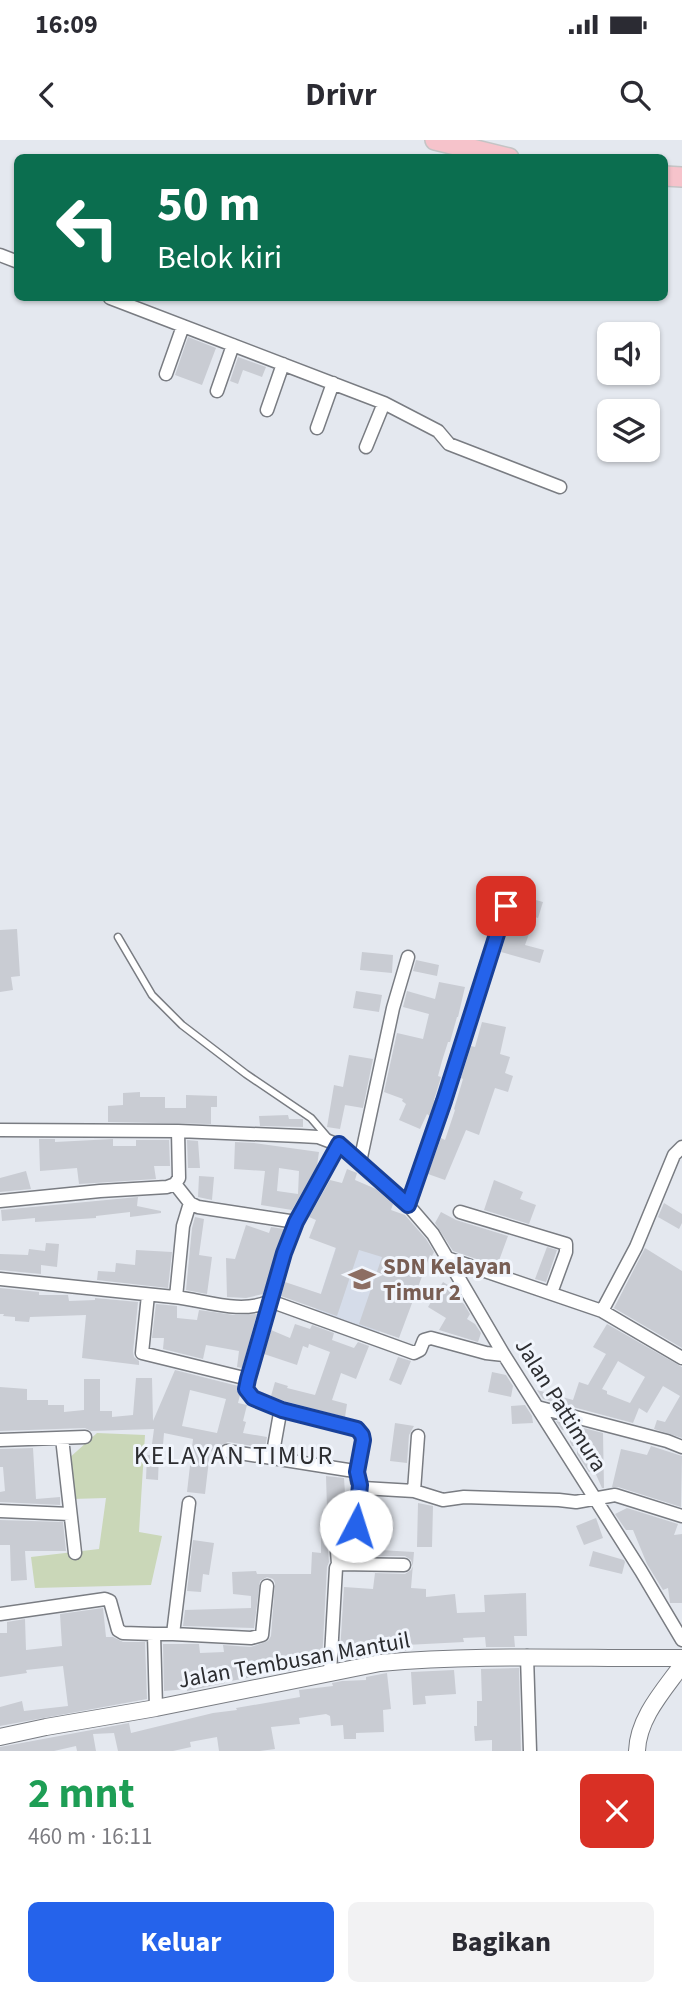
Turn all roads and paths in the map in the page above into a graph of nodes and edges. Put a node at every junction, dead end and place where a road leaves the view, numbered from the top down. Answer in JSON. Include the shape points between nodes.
{"nodes":[{"id":1,"x":435,"y":140,"type":"edge"},
{"id":2,"x":493,"y":154,"type":"edge"},
{"id":3,"x":118,"y":301,"type":"edge"},
{"id":4,"x":184,"y":326,"type":"junction"},
{"id":5,"x":233,"y":345,"type":"junction"},
{"id":6,"x":283,"y":364,"type":"junction"},
{"id":7,"x":166,"y":374,"type":"dead end"},
{"id":8,"x":333,"y":383,"type":"junction"},
{"id":9,"x":217,"y":391,"type":"dead end"},
{"id":10,"x":384,"y":403,"type":"junction"},
{"id":11,"x":267,"y":410,"type":"dead end"},
{"id":12,"x":317,"y":428,"type":"dead end"},
{"id":13,"x":366,"y":447,"type":"dead end"},
{"id":14,"x":560,"y":487,"type":"dead end"},
{"id":15,"x":506,"y":906,"type":"dead end"},
{"id":16,"x":118,"y":937,"type":"dead end"},
{"id":17,"x":408,"y":957,"type":"dead end"},
{"id":18,"x":0,"y":1130,"type":"edge"},
{"id":19,"x":178,"y":1131,"type":"junction"},
{"id":20,"x":335,"y":1142,"type":"junction"},
{"id":21,"x":682,"y":1147,"type":"edge"},
{"id":22,"x":360,"y":1162,"type":"junction"},
{"id":23,"x":175,"y":1184,"type":"junction"},
{"id":24,"x":0,"y":1201,"type":"edge"},
{"id":25,"x":190,"y":1203,"type":"junction"},
{"id":26,"x":408,"y":1205,"type":"junction"},
{"id":27,"x":460,"y":1212,"type":"dead end"},
{"id":28,"x":296,"y":1222,"type":"junction"},
{"id":29,"x":447,"y":1258,"type":"junction"},
{"id":30,"x":0,"y":1279,"type":"edge"},
{"id":31,"x":551,"y":1293,"type":"junction"},
{"id":32,"x":148,"y":1295,"type":"junction"},
{"id":33,"x":176,"y":1297,"type":"junction"},
{"id":34,"x":270,"y":1301,"type":"junction"},
{"id":35,"x":602,"y":1311,"type":"junction"},
{"id":36,"x":504,"y":1355,"type":"junction"},
{"id":37,"x":682,"y":1358,"type":"edge"},
{"id":38,"x":248,"y":1379,"type":"junction"},
{"id":39,"x":537,"y":1407,"type":"junction"},
{"id":40,"x":282,"y":1410,"type":"junction"},
{"id":41,"x":418,"y":1436,"type":"dead end"},
{"id":42,"x":85,"y":1437,"type":"dead end"},
{"id":43,"x":62,"y":1438,"type":"junction"},
{"id":44,"x":0,"y":1440,"type":"edge"},
{"id":45,"x":682,"y":1447,"type":"edge"},
{"id":46,"x":227,"y":1451,"type":"dead end"},
{"id":47,"x":272,"y":1458,"type":"junction"},
{"id":48,"x":358,"y":1479,"type":"junction"},
{"id":49,"x":414,"y":1491,"type":"junction"},
{"id":50,"x":594,"y":1499,"type":"junction"},
{"id":51,"x":190,"y":1503,"type":"dead end"},
{"id":52,"x":0,"y":1511,"type":"edge"},
{"id":53,"x":70,"y":1514,"type":"junction"},
{"id":54,"x":682,"y":1515,"type":"edge"},
{"id":55,"x":75,"y":1553,"type":"dead end"},
{"id":56,"x":338,"y":1564,"type":"junction"},
{"id":57,"x":404,"y":1565,"type":"dead end"},
{"id":58,"x":267,"y":1586,"type":"dead end"},
{"id":59,"x":0,"y":1614,"type":"edge"},
{"id":60,"x":154,"y":1634,"type":"junction"},
{"id":61,"x":173,"y":1634,"type":"junction"},
{"id":62,"x":682,"y":1640,"type":"edge"},
{"id":63,"x":527,"y":1656,"type":"junction"},
{"id":64,"x":682,"y":1658,"type":"edge"},
{"id":65,"x":682,"y":1665,"type":"edge"},
{"id":66,"x":330,"y":1673,"type":"junction"},
{"id":67,"x":156,"y":1709,"type":"junction"},
{"id":68,"x":0,"y":1737,"type":"edge"},
{"id":69,"x":530,"y":1751,"type":"edge"},
{"id":70,"x":637,"y":1751,"type":"edge"}],
"edges":[{"from":1,"to":2,"type":"main road"},
{"from":3,"to":4,"type":"street"},
{"from":4,"to":5,"type":"street"},
{"from":4,"to":7,"type":"street"},
{"from":5,"to":6,"type":"street"},
{"from":5,"to":9,"type":"street"},
{"from":6,"to":8,"type":"street"},
{"from":6,"to":11,"type":"street"},
{"from":8,"to":10,"type":"street"},
{"from":8,"to":12,"type":"street"},
{"from":10,"to":13,"type":"street"},
{"from":10,"to":14,"type":"street","via":[[438,431],[449,444]]},
{"from":15,"to":26,"type":"street"},
{"from":16,"to":20,"type":"lane","via":[[152,995],[182,1025],[311,1118]]},
{"from":17,"to":22,"type":"street"},
{"from":18,"to":19,"type":"street"},
{"from":19,"to":20,"type":"street","via":[[300,1136]]},
{"from":19,"to":23,"type":"street"},
{"from":20,"to":22,"type":"street","name":"Jalan Pattimura"},
{"from":20,"to":28,"type":"street"},
{"from":21,"to":35,"type":"street","via":[[674,1155],[636,1247]]},
{"from":22,"to":26,"type":"street","name":"Jalan Pattimura"},
{"from":23,"to":24,"type":"street"},
{"from":23,"to":25,"type":"street"},
{"from":25,"to":28,"type":"street"},
{"from":25,"to":33,"type":"street","via":[[183,1226]]},
{"from":26,"to":29,"type":"street","name":"Jalan Pattimura"},
{"from":27,"to":31,"type":"street","via":[[566,1244]]},
{"from":28,"to":34,"type":"street"},
{"from":29,"to":31,"type":"street"},
{"from":29,"to":36,"type":"street","name":"Jalan Pattimura"},
{"from":30,"to":32,"type":"street"},
{"from":31,"to":35,"type":"street"},
{"from":32,"to":33,"type":"street"},
{"from":32,"to":38,"type":"street","via":[[142,1353]]},
{"from":33,"to":34,"type":"street","via":[[229,1306]]},
{"from":34,"to":36,"type":"street","via":[[414,1353],[431,1338]]},
{"from":34,"to":38,"type":"street"},
{"from":35,"to":37,"type":"street"},
{"from":36,"to":39,"type":"street","name":"Jalan Pattimura"},
{"from":38,"to":40,"type":"street","via":[[246,1389],[253,1398]]},
{"from":39,"to":45,"type":"street"},
{"from":39,"to":50,"type":"street","name":"Jalan Pattimura"},
{"from":40,"to":47,"type":"street"},
{"from":40,"to":48,"type":"street","via":[[357,1429],[363,1440]]},
{"from":41,"to":49,"type":"street"},
{"from":42,"to":43,"type":"street"},
{"from":43,"to":44,"type":"street"},
{"from":43,"to":53,"type":"street"},
{"from":46,"to":47,"type":"street"},
{"from":47,"to":48,"type":"street"},
{"from":48,"to":49,"type":"street","via":[[363,1488]]},
{"from":48,"to":56,"type":"street","via":[[355,1537],[338,1548]]},
{"from":49,"to":50,"type":"street","via":[[443,1500]]},
{"from":50,"to":54,"type":"street","via":[[615,1495]]},
{"from":50,"to":62,"type":"street","name":"Jalan Pattimura"},
{"from":51,"to":61,"type":"street"},
{"from":52,"to":53,"type":"street"},
{"from":53,"to":55,"type":"street"},
{"from":56,"to":57,"type":"street"},
{"from":56,"to":66,"type":"street"},
{"from":58,"to":61,"type":"street","via":[[260,1637]]},
{"from":59,"to":60,"type":"street","via":[[105,1599],[112,1603],[120,1632]]},
{"from":60,"to":61,"type":"street"},
{"from":60,"to":67,"type":"street"},
{"from":63,"to":64,"type":"street","name":"Jalan Tembusan Mantuil"},
{"from":63,"to":66,"type":"street","name":"Jalan Tembusan Mantuil","via":[[380,1663]]},
{"from":63,"to":69,"type":"street"},
{"from":65,"to":70,"type":"street","via":[[652,1707],[639,1734]]},
{"from":66,"to":67,"type":"street","name":"Jalan Tembusan Mantuil"},
{"from":67,"to":68,"type":"street","name":"Jalan Tembusan Mantuil"}]}
